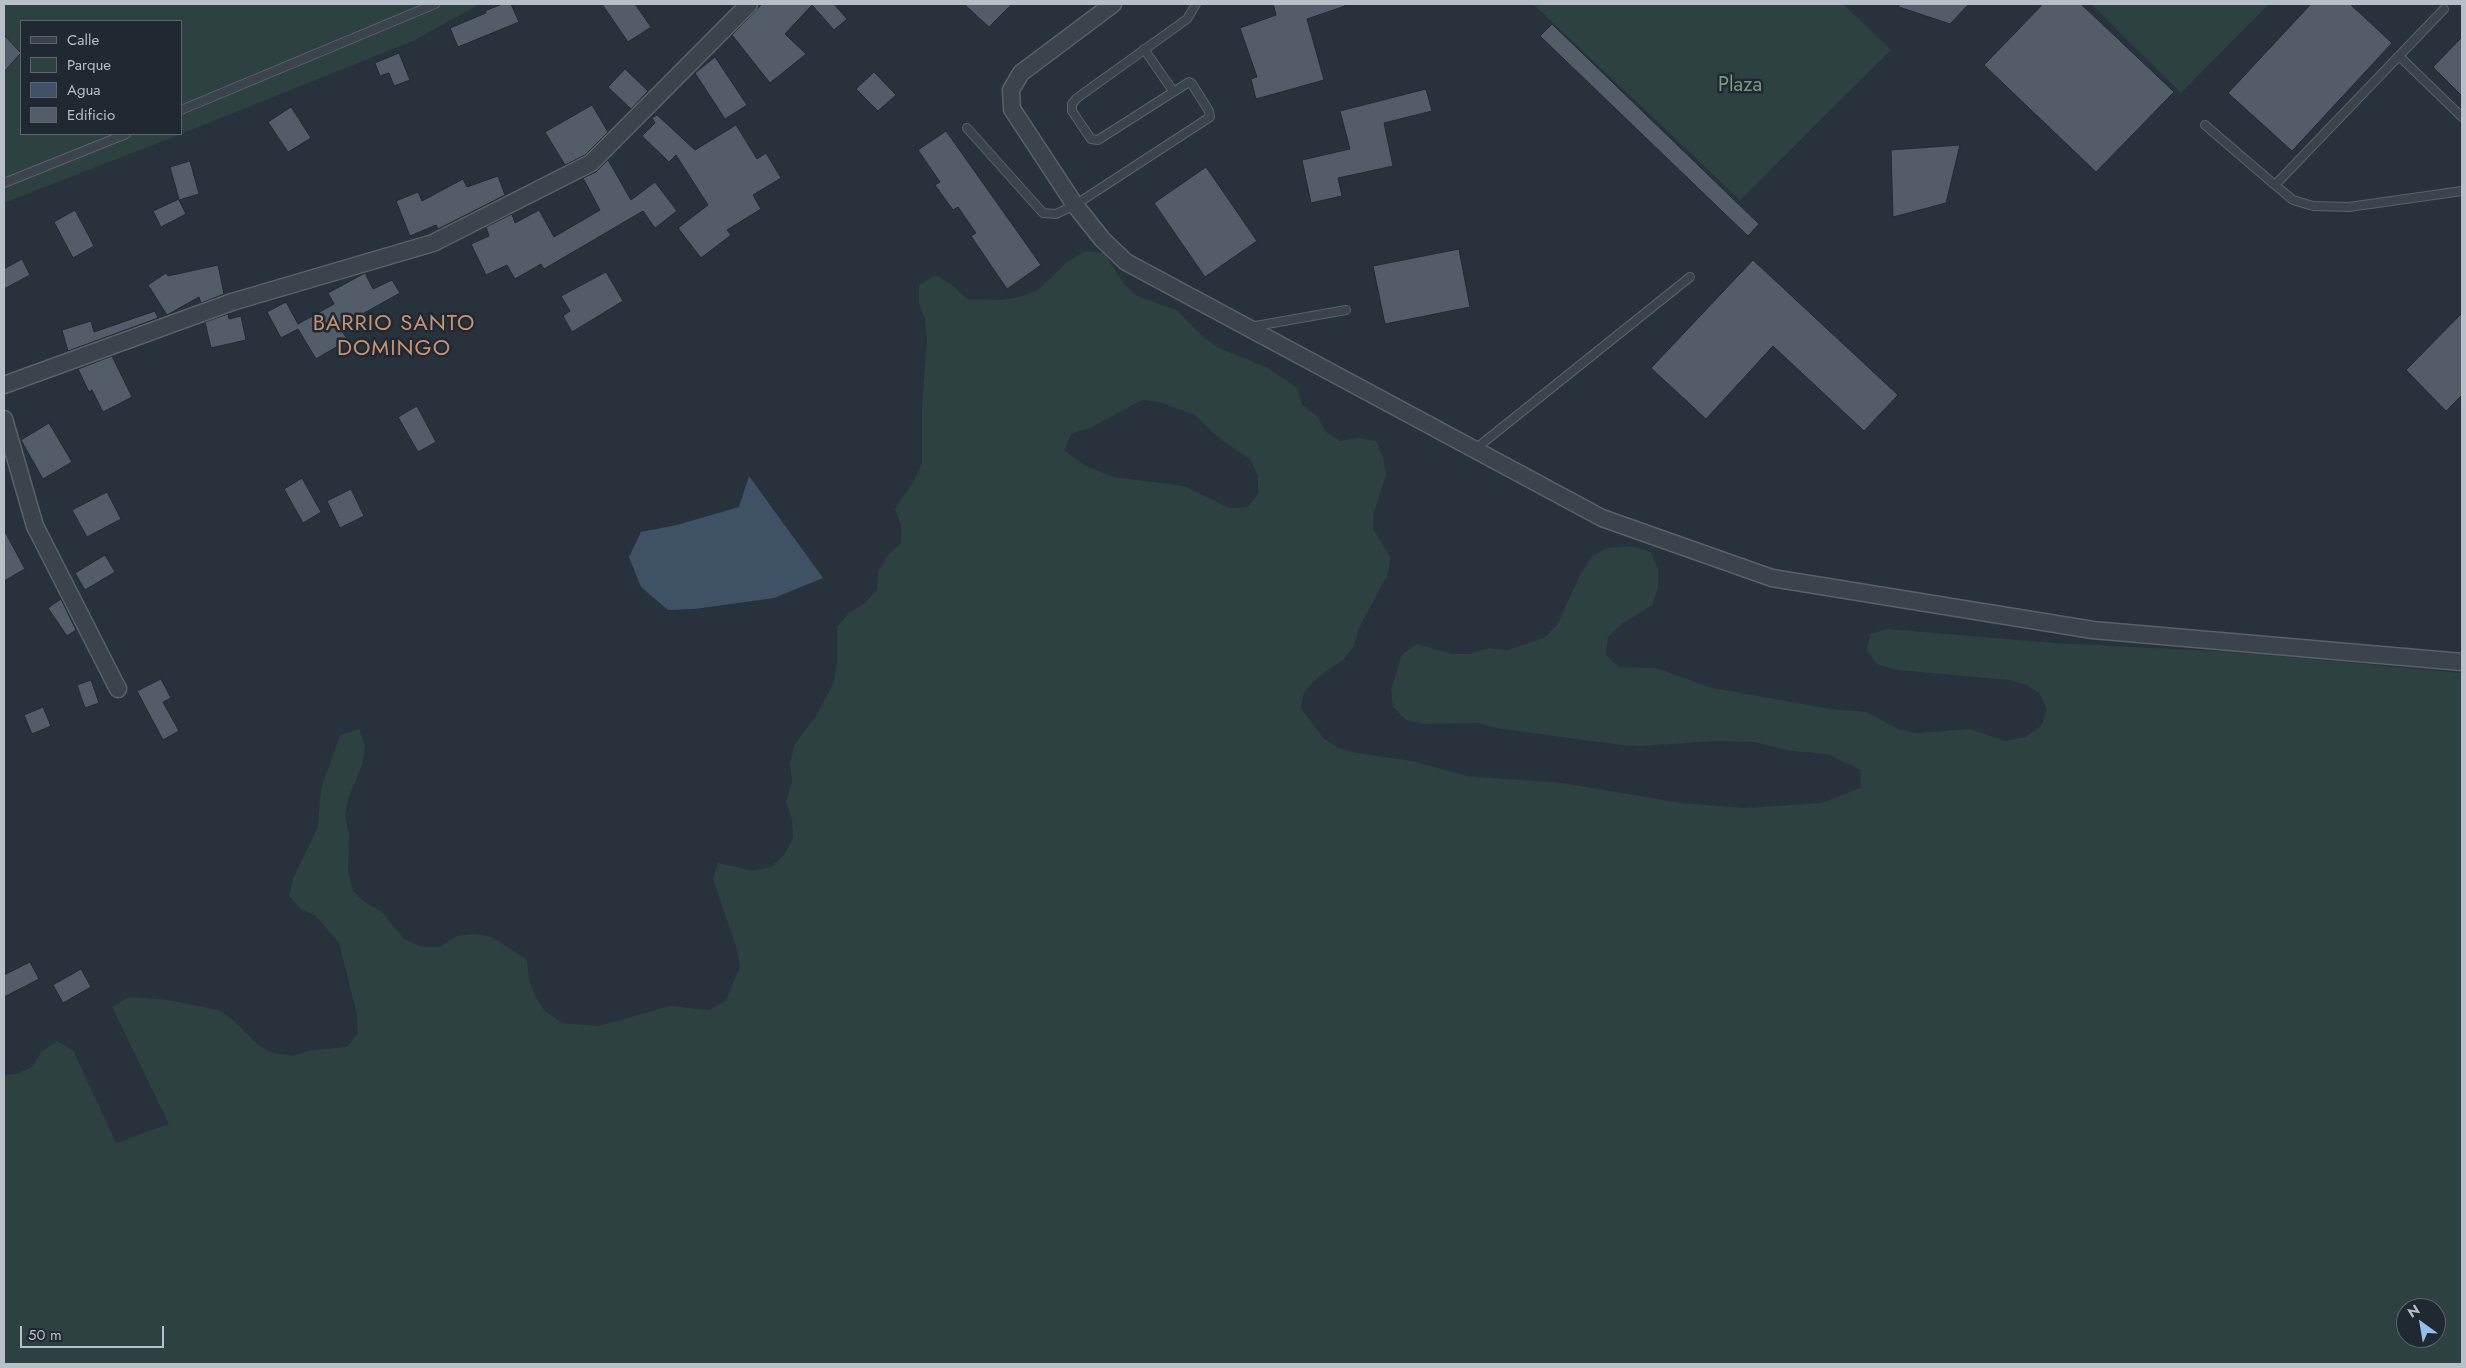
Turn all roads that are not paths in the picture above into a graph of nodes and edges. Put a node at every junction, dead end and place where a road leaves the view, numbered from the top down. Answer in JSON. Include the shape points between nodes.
{"nodes":[{"id":1,"x":436,"y":4,"type":"edge"},
{"id":2,"x":749,"y":4,"type":"edge"},
{"id":3,"x":1114,"y":4,"type":"edge"},
{"id":4,"x":1196,"y":4,"type":"edge"},
{"id":5,"x":422,"y":6,"type":"edge"},
{"id":6,"x":2444,"y":9,"type":"dead end"},
{"id":7,"x":1144,"y":49,"type":"junction"},
{"id":8,"x":2399,"y":56,"type":"junction"},
{"id":9,"x":1173,"y":91,"type":"junction"},
{"id":10,"x":182,"y":110,"type":"edge"},
{"id":11,"x":2462,"y":117,"type":"edge"},
{"id":12,"x":2205,"y":125,"type":"dead end"},
{"id":13,"x":967,"y":128,"type":"dead end"},
{"id":14,"x":124,"y":135,"type":"edge"},
{"id":15,"x":4,"y":183,"type":"edge"},
{"id":16,"x":2275,"y":185,"type":"junction"},
{"id":17,"x":2462,"y":191,"type":"edge"},
{"id":18,"x":1075,"y":205,"type":"junction"},
{"id":19,"x":1690,"y":277,"type":"dead end"},
{"id":20,"x":1346,"y":310,"type":"dead end"},
{"id":21,"x":1248,"y":327,"type":"junction"},
{"id":22,"x":4,"y":384,"type":"edge"},
{"id":23,"x":4,"y":420,"type":"edge"},
{"id":24,"x":1474,"y":450,"type":"junction"},
{"id":25,"x":2462,"y":662,"type":"edge"},
{"id":26,"x":118,"y":689,"type":"dead end"}],
"edges":[{"from":1,"to":5,"type":"lane"},
{"from":2,"to":22,"type":"street","via":[[591,164],[432,243],[232,302]]},
{"from":3,"to":18,"type":"street","via":[[1021,73],[1011,90],[1012,109]]},
{"from":4,"to":7,"type":"lane","via":[[1187,20]]},
{"from":5,"to":10,"type":"lane"},
{"from":6,"to":8,"type":"lane"},
{"from":7,"to":9,"type":"lane"},
{"from":7,"to":9,"type":"lane","via":[[1072,104],[1072,111],[1091,139],[1098,140]]},
{"from":8,"to":11,"type":"lane"},
{"from":8,"to":16,"type":"lane"},
{"from":9,"to":18,"type":"lane","via":[[1186,83],[1192,84],[1210,117]]},
{"from":12,"to":16,"type":"lane"},
{"from":13,"to":18,"type":"lane","via":[[1043,213],[1056,214]]},
{"from":14,"to":15,"type":"lane"},
{"from":16,"to":17,"type":"lane","via":[[2294,200],[2313,206],[2349,207]]},
{"from":18,"to":21,"type":"street","via":[[1102,239],[1126,262]]},
{"from":19,"to":24,"type":"lane"},
{"from":20,"to":21,"type":"lane"},
{"from":21,"to":24,"type":"street"},
{"from":23,"to":26,"type":"street","via":[[35,526]]},
{"from":24,"to":25,"type":"street","via":[[1602,518],[1772,578],[2093,630]]}]}
